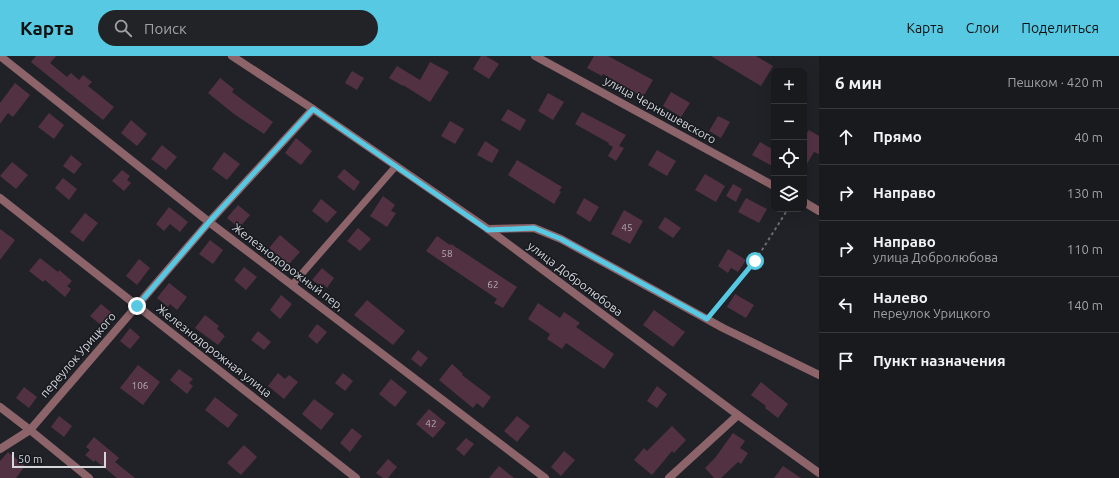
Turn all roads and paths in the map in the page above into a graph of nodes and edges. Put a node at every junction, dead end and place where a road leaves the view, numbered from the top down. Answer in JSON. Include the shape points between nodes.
{"nodes":[{"id":1,"x":0,"y":56,"type":"edge"},
{"id":2,"x":232,"y":56,"type":"edge"},
{"id":3,"x":535,"y":56,"type":"edge"},
{"id":4,"x":313,"y":109,"type":"junction"},
{"id":5,"x":396,"y":166,"type":"junction"},
{"id":6,"x":771,"y":184,"type":"edge"},
{"id":7,"x":0,"y":198,"type":"edge"},
{"id":8,"x":807,"y":204,"type":"edge"},
{"id":9,"x":819,"y":211,"type":"edge"},
{"id":10,"x":786,"y":212,"type":"edge"},
{"id":11,"x":209,"y":222,"type":"junction"},
{"id":12,"x":488,"y":230,"type":"junction"},
{"id":13,"x":292,"y":285,"type":"junction"},
{"id":14,"x":137,"y":306,"type":"junction"},
{"id":15,"x":707,"y":319,"type":"junction"},
{"id":16,"x":819,"y":375,"type":"edge"},
{"id":17,"x":0,"y":407,"type":"edge"},
{"id":18,"x":738,"y":415,"type":"junction"},
{"id":19,"x":30,"y":430,"type":"junction"},
{"id":20,"x":0,"y":449,"type":"edge"},
{"id":21,"x":818,"y":469,"type":"edge"},
{"id":22,"x":89,"y":478,"type":"edge"},
{"id":23,"x":356,"y":478,"type":"edge"},
{"id":24,"x":545,"y":478,"type":"edge"},
{"id":25,"x":669,"y":478,"type":"edge"}],
"edges":[{"from":1,"to":11,"type":"street","name":"Железнодорожный пер,"},
{"from":2,"to":4,"type":"street","name":"улица Добролюбова"},
{"from":3,"to":6,"type":"street","name":"улица Чернышевского"},
{"from":4,"to":5,"type":"street","name":"улица Добролюбова"},
{"from":4,"to":11,"type":"street","name":"переулок Урицкого"},
{"from":5,"to":12,"type":"street","name":"улица Добролюбова"},
{"from":5,"to":13,"type":"lane"},
{"from":7,"to":14,"type":"street","name":"Железнодорожная улица"},
{"from":8,"to":9,"type":"street"},
{"from":10,"to":15,"type":"path","via":[[755,261]]},
{"from":11,"to":13,"type":"street","name":"Железнодорожный пер,"},
{"from":11,"to":14,"type":"street","name":"переулок Урицкого"},
{"from":12,"to":15,"type":"street","via":[[534,228],[561,239]]},
{"from":12,"to":18,"type":"street","name":"улица Добролюбова"},
{"from":13,"to":24,"type":"street","name":"Железнодорожный пер,"},
{"from":14,"to":19,"type":"street","name":"переулок Урицкого"},
{"from":14,"to":23,"type":"street","name":"Железнодорожная улица"},
{"from":15,"to":16,"type":"street"},
{"from":17,"to":19,"type":"street"},
{"from":18,"to":21,"type":"street","name":"улица Добролюбова"},
{"from":18,"to":25,"type":"street"},
{"from":19,"to":20,"type":"street","name":"переулок Урицкого"},
{"from":19,"to":22,"type":"street"}]}
